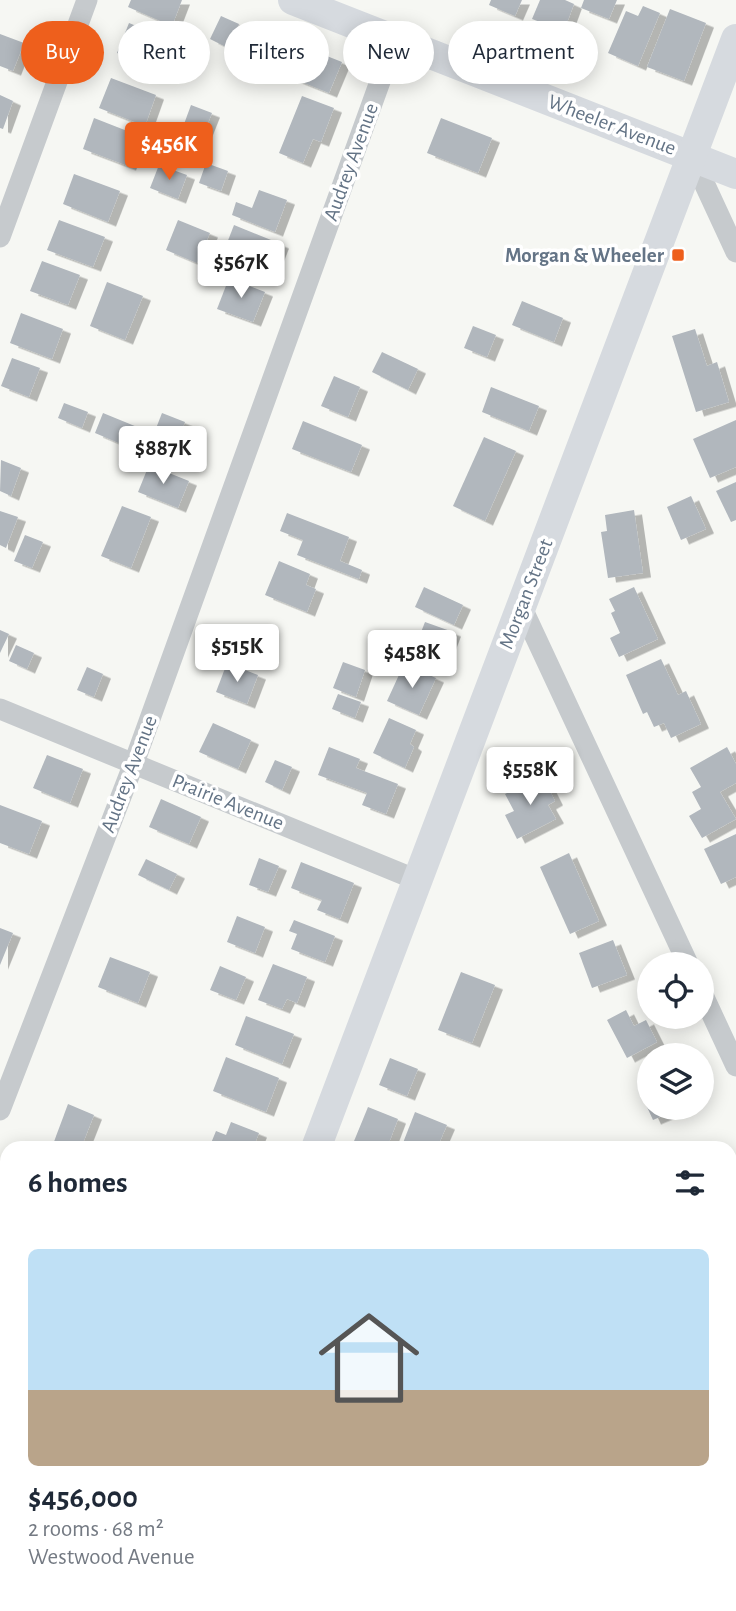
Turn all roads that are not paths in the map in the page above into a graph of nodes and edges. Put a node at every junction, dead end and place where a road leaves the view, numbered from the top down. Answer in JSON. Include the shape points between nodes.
{"nodes":[{"id":1,"x":87,"y":0,"type":"edge"},
{"id":2,"x":293,"y":0,"type":"edge"},
{"id":3,"x":347,"y":21,"type":"edge"},
{"id":4,"x":736,"y":39,"type":"edge"},
{"id":5,"x":434,"y":55,"type":"edge"},
{"id":6,"x":379,"y":84,"type":"edge"},
{"id":7,"x":692,"y":157,"type":"junction"},
{"id":8,"x":736,"y":174,"type":"edge"},
{"id":9,"x":0,"y":237,"type":"edge"},
{"id":10,"x":736,"y":252,"type":"edge"},
{"id":11,"x":521,"y":607,"type":"junction"},
{"id":12,"x":0,"y":709,"type":"edge"},
{"id":13,"x":134,"y":763,"type":"junction"},
{"id":14,"x":417,"y":880,"type":"junction"},
{"id":15,"x":682,"y":952,"type":"edge"},
{"id":16,"x":714,"y":1019,"type":"edge"},
{"id":17,"x":736,"y":1066,"type":"edge"},
{"id":18,"x":0,"y":1110,"type":"edge"},
{"id":19,"x":319,"y":1141,"type":"edge"}],
"edges":[{"from":1,"to":9,"type":"street"},
{"from":2,"to":3,"type":"street","name":"Wheeler Avenue"},
{"from":4,"to":7,"type":"street","name":"Morgan Street"},
{"from":5,"to":7,"type":"street","name":"Wheeler Avenue"},
{"from":6,"to":13,"type":"street","name":"Audrey Avenue"},
{"from":7,"to":8,"type":"street","name":"Wheeler Avenue"},
{"from":7,"to":10,"type":"street"},
{"from":7,"to":11,"type":"street","name":"Morgan Street"},
{"from":11,"to":14,"type":"street","name":"Morgan Street"},
{"from":11,"to":15,"type":"street"},
{"from":12,"to":13,"type":"street","name":"Prairie Avenue"},
{"from":13,"to":14,"type":"street","name":"Prairie Avenue"},
{"from":13,"to":18,"type":"street","name":"Audrey Avenue"},
{"from":14,"to":19,"type":"street","name":"Morgan Street"},
{"from":16,"to":17,"type":"street"}]}
